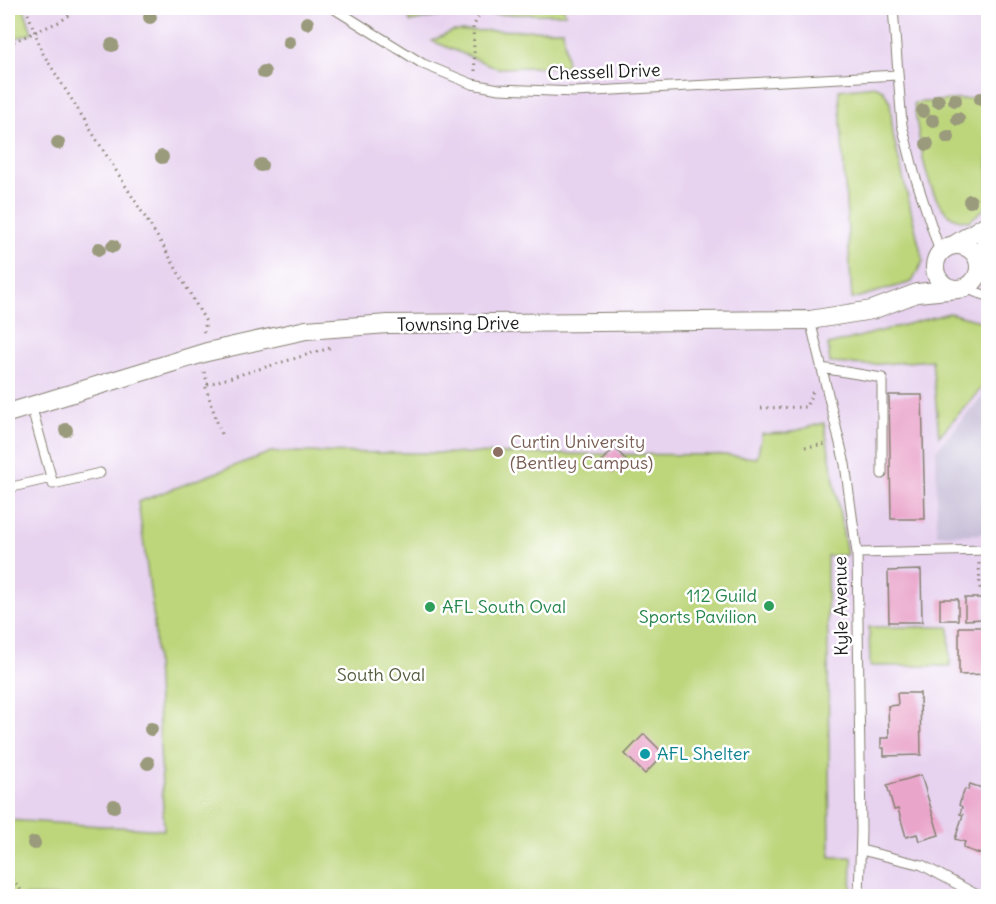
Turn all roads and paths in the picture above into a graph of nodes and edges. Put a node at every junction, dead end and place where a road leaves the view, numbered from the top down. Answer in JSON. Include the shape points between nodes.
{"nodes":[{"id":1,"x":26,"y":8,"type":"edge"},
{"id":2,"x":79,"y":8,"type":"edge"},
{"id":3,"x":333,"y":8,"type":"edge"},
{"id":4,"x":483,"y":8,"type":"edge"},
{"id":5,"x":893,"y":8,"type":"edge"},
{"id":6,"x":35,"y":33,"type":"junction"},
{"id":7,"x":8,"y":44,"type":"edge"},
{"id":8,"x":464,"y":66,"type":"dead end"},
{"id":9,"x":475,"y":71,"type":"junction"},
{"id":10,"x":483,"y":74,"type":"dead end"},
{"id":11,"x":898,"y":75,"type":"junction"},
{"id":12,"x":988,"y":224,"type":"edge"},
{"id":13,"x":988,"y":237,"type":"edge"},
{"id":14,"x":943,"y":255,"type":"junction"},
{"id":15,"x":979,"y":264,"type":"junction"},
{"id":16,"x":964,"y":288,"type":"junction"},
{"id":17,"x":917,"y":293,"type":"junction"},
{"id":18,"x":988,"y":296,"type":"edge"},
{"id":19,"x":810,"y":320,"type":"junction"},
{"id":20,"x":194,"y":340,"type":"dead end"},
{"id":21,"x":333,"y":346,"type":"dead end"},
{"id":22,"x":202,"y":365,"type":"dead end"},
{"id":23,"x":821,"y":368,"type":"junction"},
{"id":24,"x":208,"y":385,"type":"junction"},
{"id":25,"x":814,"y":389,"type":"dead end"},
{"id":26,"x":31,"y":405,"type":"junction"},
{"id":27,"x":761,"y":408,"type":"dead end"},
{"id":28,"x":8,"y":413,"type":"edge"},
{"id":29,"x":221,"y":434,"type":"dead end"},
{"id":30,"x":100,"y":473,"type":"dead end"},
{"id":31,"x":882,"y":474,"type":"dead end"},
{"id":32,"x":51,"y":478,"type":"junction"},
{"id":33,"x":8,"y":488,"type":"edge"},
{"id":34,"x":984,"y":550,"type":"edge"},
{"id":35,"x":858,"y":553,"type":"junction"},
{"id":36,"x":980,"y":589,"type":"dead end"},
{"id":37,"x":861,"y":850,"type":"junction"},
{"id":38,"x":8,"y":875,"type":"edge"},
{"id":39,"x":26,"y":897,"type":"edge"},
{"id":40,"x":859,"y":897,"type":"edge"},
{"id":41,"x":979,"y":897,"type":"edge"}],
"edges":[{"from":1,"to":6,"type":"path"},
{"from":2,"to":6,"type":"path"},
{"from":3,"to":11,"type":"lane","name":"Chessell Drive","via":[[423,64],[499,89],[575,92]]},
{"from":4,"to":9,"type":"path","via":[[473,27]]},
{"from":5,"to":11,"type":"lane"},
{"from":6,"to":7,"type":"path"},
{"from":6,"to":20,"type":"path","via":[[42,52],[206,322],[203,335]]},
{"from":8,"to":9,"type":"path"},
{"from":9,"to":10,"type":"path"},
{"from":11,"to":14,"type":"lane","via":[[902,124],[915,176]]},
{"from":12,"to":14,"type":"street"},
{"from":13,"to":15,"type":"street"},
{"from":14,"to":15,"type":"street","via":[[961,245],[973,251]]},
{"from":14,"to":16,"type":"street","via":[[945,286]]},
{"from":14,"to":17,"type":"street"},
{"from":15,"to":16,"type":"street","via":[[976,280]]},
{"from":16,"to":17,"type":"street","name":"Townsing Drive"},
{"from":16,"to":18,"type":"lane"},
{"from":17,"to":19,"type":"street","name":"Townsing Drive","via":[[872,310]]},
{"from":19,"to":23,"type":"lane","name":"Kyle Avenue"},
{"from":19,"to":26,"type":"street","name":"Townsing Drive","via":[[388,324],[315,329],[207,352]]},
{"from":21,"to":24,"type":"path"},
{"from":22,"to":24,"type":"path"},
{"from":23,"to":31,"type":"lane","via":[[882,378]]},
{"from":23,"to":35,"type":"lane","name":"Kyle Avenue","via":[[845,464]]},
{"from":24,"to":29,"type":"path","via":[[205,386]]},
{"from":25,"to":27,"type":"path","via":[[806,407]]},
{"from":26,"to":28,"type":"street","name":"Townsing Drive"},
{"from":26,"to":32,"type":"lane"},
{"from":30,"to":32,"type":"lane","via":[[52,484]]},
{"from":32,"to":33,"type":"lane"},
{"from":34,"to":35,"type":"lane"},
{"from":34,"to":36,"type":"path"},
{"from":35,"to":37,"type":"lane","name":"Kyle Avenue"},
{"from":37,"to":40,"type":"lane","name":"Kyle Avenue"},
{"from":37,"to":41,"type":"lane","via":[[922,865]]},
{"from":38,"to":39,"type":"path"}]}
